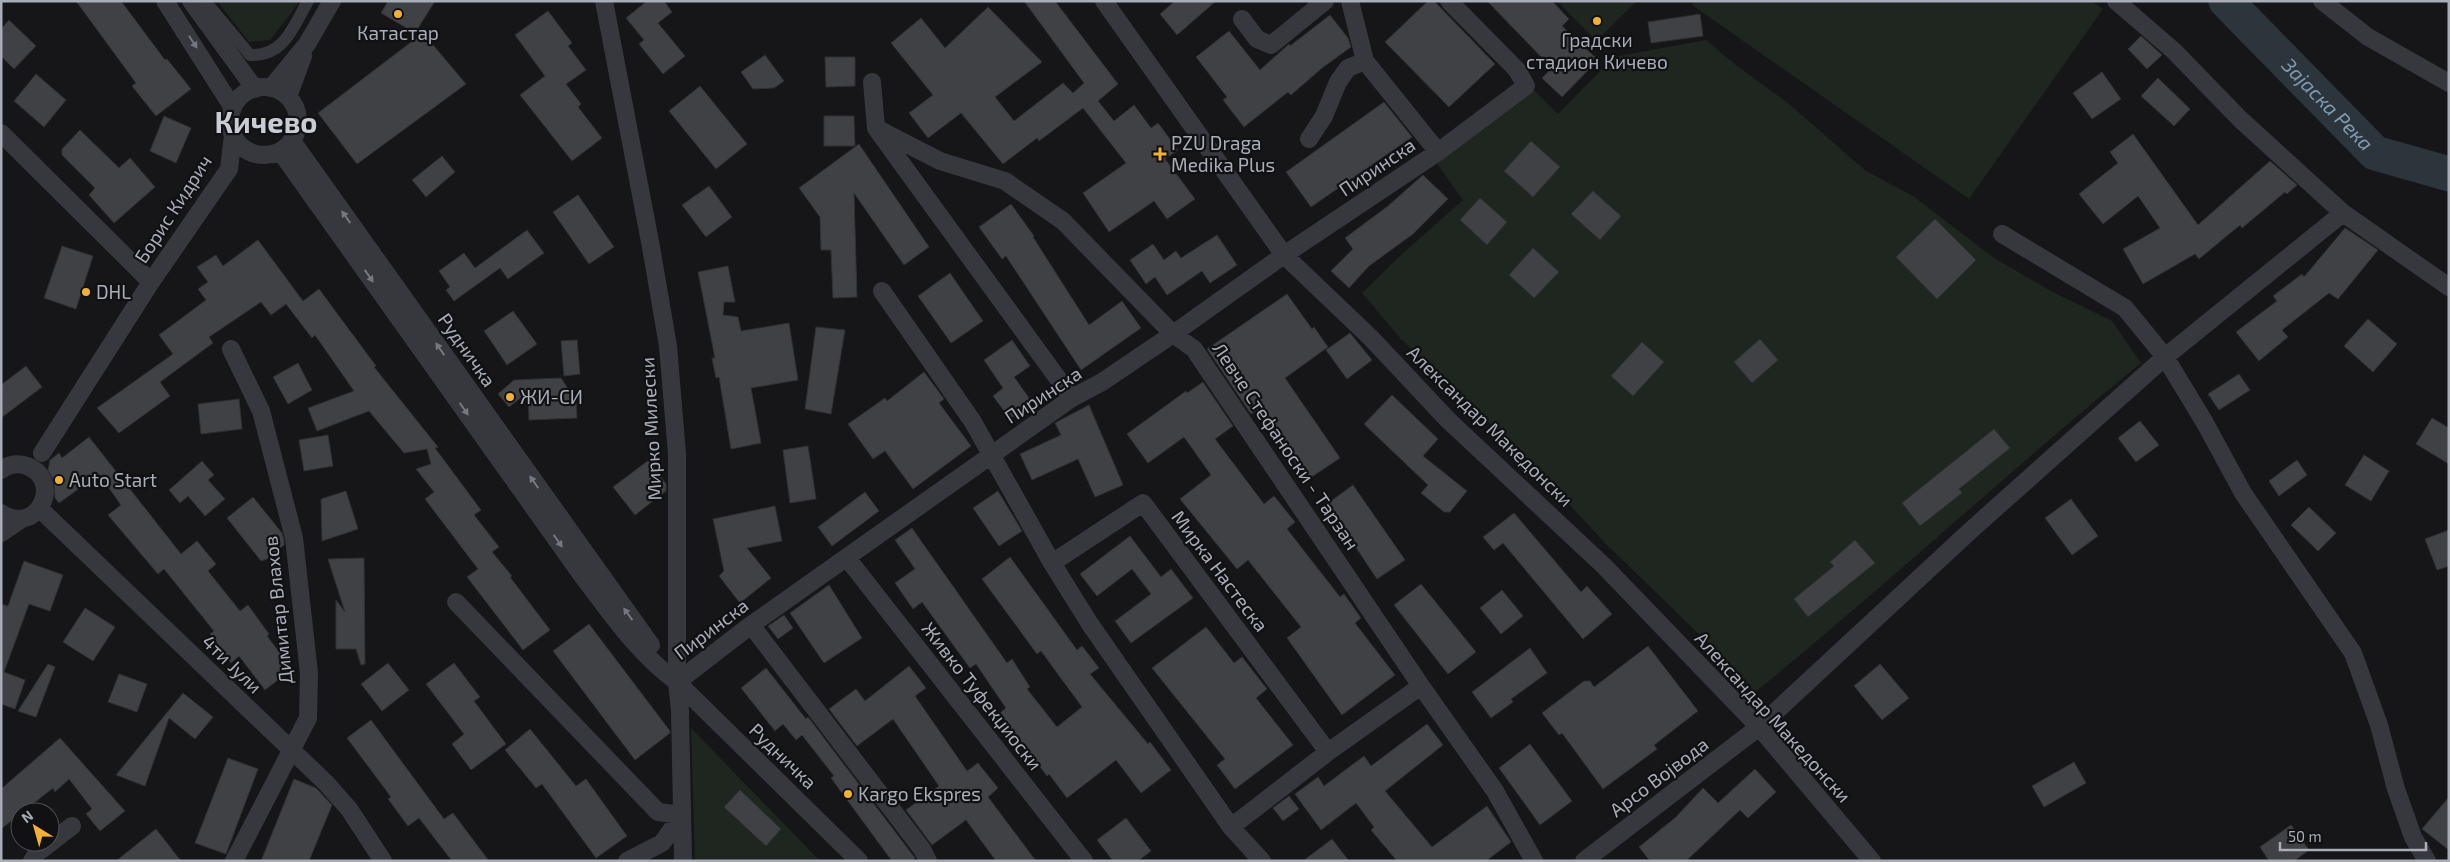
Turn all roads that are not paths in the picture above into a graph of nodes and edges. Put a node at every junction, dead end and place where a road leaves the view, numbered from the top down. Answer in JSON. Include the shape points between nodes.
{"nodes":[{"id":1,"x":165,"y":1,"type":"edge"},
{"id":2,"x":191,"y":1,"type":"edge"},
{"id":3,"x":205,"y":1,"type":"edge"},
{"id":4,"x":308,"y":1,"type":"edge"},
{"id":5,"x":332,"y":1,"type":"edge"},
{"id":6,"x":604,"y":1,"type":"edge"},
{"id":7,"x":1104,"y":1,"type":"edge"},
{"id":8,"x":1325,"y":1,"type":"edge"},
{"id":9,"x":1350,"y":1,"type":"edge"},
{"id":10,"x":1450,"y":1,"type":"edge"},
{"id":11,"x":2116,"y":1,"type":"edge"},
{"id":12,"x":2322,"y":1,"type":"edge"},
{"id":13,"x":1242,"y":19,"type":"dead end"},
{"id":14,"x":307,"y":44,"type":"junction"},
{"id":15,"x":1365,"y":61,"type":"junction"},
{"id":16,"x":872,"y":82,"type":"dead end"},
{"id":17,"x":2449,"y":83,"type":"edge"},
{"id":18,"x":263,"y":89,"type":"junction"},
{"id":19,"x":288,"y":98,"type":"junction"},
{"id":20,"x":233,"y":108,"type":"junction"},
{"id":21,"x":876,"y":128,"type":"junction"},
{"id":22,"x":1,"y":133,"type":"edge"},
{"id":23,"x":233,"y":135,"type":"junction"},
{"id":24,"x":1309,"y":138,"type":"dead end"},
{"id":25,"x":286,"y":146,"type":"junction"},
{"id":26,"x":1438,"y":152,"type":"junction"},
{"id":27,"x":263,"y":155,"type":"junction"},
{"id":28,"x":228,"y":169,"type":"junction"},
{"id":29,"x":2343,"y":213,"type":"junction"},
{"id":30,"x":2002,"y":234,"type":"dead end"},
{"id":31,"x":1284,"y":255,"type":"junction"},
{"id":32,"x":151,"y":282,"type":"junction"},
{"id":33,"x":2449,"y":287,"type":"edge"},
{"id":34,"x":882,"y":290,"type":"dead end"},
{"id":35,"x":1173,"y":334,"type":"junction"},
{"id":36,"x":231,"y":349,"type":"dead end"},
{"id":37,"x":2164,"y":357,"type":"junction"},
{"id":38,"x":1072,"y":398,"type":"junction"},
{"id":39,"x":42,"y":453,"type":"junction"},
{"id":40,"x":992,"y":455,"type":"junction"},
{"id":41,"x":21,"y":464,"type":"junction"},
{"id":42,"x":1,"y":470,"type":"edge"},
{"id":43,"x":42,"y":477,"type":"junction"},
{"id":44,"x":40,"y":509,"type":"junction"},
{"id":45,"x":1,"y":513,"type":"edge"},
{"id":46,"x":20,"y":520,"type":"junction"},
{"id":47,"x":1,"y":533,"type":"edge"},
{"id":48,"x":847,"y":558,"type":"junction"},
{"id":49,"x":1052,"y":563,"type":"junction"},
{"id":50,"x":456,"y":602,"type":"dead end"},
{"id":51,"x":751,"y":625,"type":"junction"},
{"id":52,"x":677,"y":682,"type":"junction"},
{"id":53,"x":1421,"y":686,"type":"junction"},
{"id":54,"x":1759,"y":727,"type":"junction"},
{"id":55,"x":292,"y":751,"type":"junction"},
{"id":56,"x":1328,"y":752,"type":"junction"},
{"id":57,"x":682,"y":815,"type":"junction"},
{"id":58,"x":72,"y":826,"type":"dead end"},
{"id":59,"x":1231,"y":827,"type":"junction"},
{"id":60,"x":32,"y":861,"type":"edge"},
{"id":61,"x":234,"y":861,"type":"edge"},
{"id":62,"x":383,"y":861,"type":"edge"},
{"id":63,"x":627,"y":861,"type":"edge"},
{"id":64,"x":683,"y":861,"type":"edge"},
{"id":65,"x":859,"y":861,"type":"edge"},
{"id":66,"x":928,"y":861,"type":"edge"},
{"id":67,"x":1084,"y":861,"type":"edge"},
{"id":68,"x":1262,"y":861,"type":"edge"},
{"id":69,"x":1534,"y":861,"type":"edge"},
{"id":70,"x":1584,"y":861,"type":"edge"},
{"id":71,"x":1872,"y":861,"type":"edge"},
{"id":72,"x":2427,"y":861,"type":"edge"}],
"edges":[{"from":1,"to":20,"type":"street","one_way":true},
{"from":2,"to":18,"type":"street"},
{"from":3,"to":4,"type":"street","via":[[250,55],[262,56],[274,51],[286,39]]},
{"from":5,"to":14,"type":"street"},
{"from":6,"to":52,"type":"street","name":"Мирко Милески","via":[[668,346],[677,454]]},
{"from":7,"to":31,"type":"street","name":"Александар Македонски"},
{"from":8,"to":13,"type":"street","via":[[1271,45],[1257,39]]},
{"from":9,"to":15,"type":"street","name":"Пиринска"},
{"from":10,"to":26,"type":"street","name":"Пиринска","via":[[1517,70],[1526,86]]},
{"from":11,"to":29,"type":"street","via":[[2174,51],[2240,119]]},
{"from":12,"to":17,"type":"street","via":[[2368,37]]},
{"from":14,"to":18,"type":"street"},
{"from":14,"to":19,"type":"street"},
{"from":15,"to":24,"type":"street","via":[[1348,68]]},
{"from":15,"to":26,"type":"street","name":"Пиринска"},
{"from":16,"to":21,"type":"street"},
{"from":18,"to":19,"type":"street"},
{"from":18,"to":20,"type":"street","via":[[242,96]]},
{"from":19,"to":25,"type":"street","via":[[298,123]]},
{"from":20,"to":23,"type":"street","via":[[230,126]]},
{"from":21,"to":35,"type":"street","name":"Левче Стефаноски - Тарзан","via":[[940,161],[1005,181],[1063,221]]},
{"from":21,"to":38,"type":"street"},
{"from":22,"to":32,"type":"street"},
{"from":23,"to":27,"type":"street","via":[[245,150]]},
{"from":23,"to":28,"type":"street","name":"Борис Кидрич"},
{"from":25,"to":27,"type":"street"},
{"from":25,"to":52,"type":"street","name":"Рудничка"},
{"from":26,"to":31,"type":"street","name":"Пиринска"},
{"from":27,"to":28,"type":"street"},
{"from":28,"to":32,"type":"street","name":"Борис Кидрич"},
{"from":29,"to":33,"type":"street"},
{"from":29,"to":37,"type":"street","name":"Арсо Војвода"},
{"from":30,"to":37,"type":"street","via":[[2125,308]]},
{"from":31,"to":35,"type":"street","name":"Пиринска"},
{"from":31,"to":54,"type":"street","name":"Александар Македонски","via":[[1371,338],[1448,420],[1604,566]]},
{"from":32,"to":39,"type":"street","name":"Борис Кидрич"},
{"from":34,"to":40,"type":"street"},
{"from":35,"to":38,"type":"street","name":"Пиринска","via":[[1102,382]]},
{"from":35,"to":53,"type":"street","name":"Левче Стефаноски - Тарзан","via":[[1194,349]]},
{"from":36,"to":55,"type":"street","name":"Димитар Влахов","via":[[261,411],[294,538],[309,674],[308,718]]},
{"from":37,"to":54,"type":"street","name":"Арсо Војвода"},
{"from":37,"to":72,"type":"street","via":[[2205,422],[2243,493],[2353,653],[2379,725],[2401,805],[2413,837]]},
{"from":38,"to":40,"type":"street","name":"Пиринска"},
{"from":39,"to":41,"type":"street"},
{"from":39,"to":43,"type":"street"},
{"from":40,"to":48,"type":"street","name":"Пиринска"},
{"from":40,"to":49,"type":"street"},
{"from":41,"to":42,"type":"street"},
{"from":41,"to":43,"type":"street","via":[[33,468]]},
{"from":43,"to":44,"type":"street","via":[[45,499]]},
{"from":44,"to":46,"type":"street"},
{"from":44,"to":55,"type":"street","name":"4ти Јули"},
{"from":45,"to":46,"type":"street"},
{"from":46,"to":47,"type":"street"},
{"from":48,"to":51,"type":"street","name":"Пиринска"},
{"from":48,"to":67,"type":"street","name":"Живко Туфекџиоски"},
{"from":49,"to":56,"type":"street","name":"Мирка Настеска","via":[[1143,503]]},
{"from":49,"to":59,"type":"street","via":[[1090,624]]},
{"from":50,"to":57,"type":"street","via":[[658,812]]},
{"from":51,"to":52,"type":"street","name":"Пиринска"},
{"from":51,"to":66,"type":"street"},
{"from":52,"to":57,"type":"street","name":"Мирко Милески"},
{"from":52,"to":65,"type":"street","name":"Рудничка"},
{"from":53,"to":56,"type":"street"},
{"from":53,"to":69,"type":"street","name":"Левче Стефаноски - Тарзан","via":[[1495,791]]},
{"from":54,"to":70,"type":"street","name":"Арсо Војвода"},
{"from":54,"to":71,"type":"street","name":"Александар Македонски"},
{"from":55,"to":61,"type":"street","name":"Димитар Влахов"},
{"from":55,"to":62,"type":"street","name":"4ти Јули","via":[[349,809]]},
{"from":56,"to":59,"type":"street"},
{"from":57,"to":63,"type":"street","via":[[662,843]]},
{"from":57,"to":64,"type":"street","name":"Мирко Милески"},
{"from":58,"to":60,"type":"street","via":[[37,853]]},
{"from":59,"to":68,"type":"street"}]}
